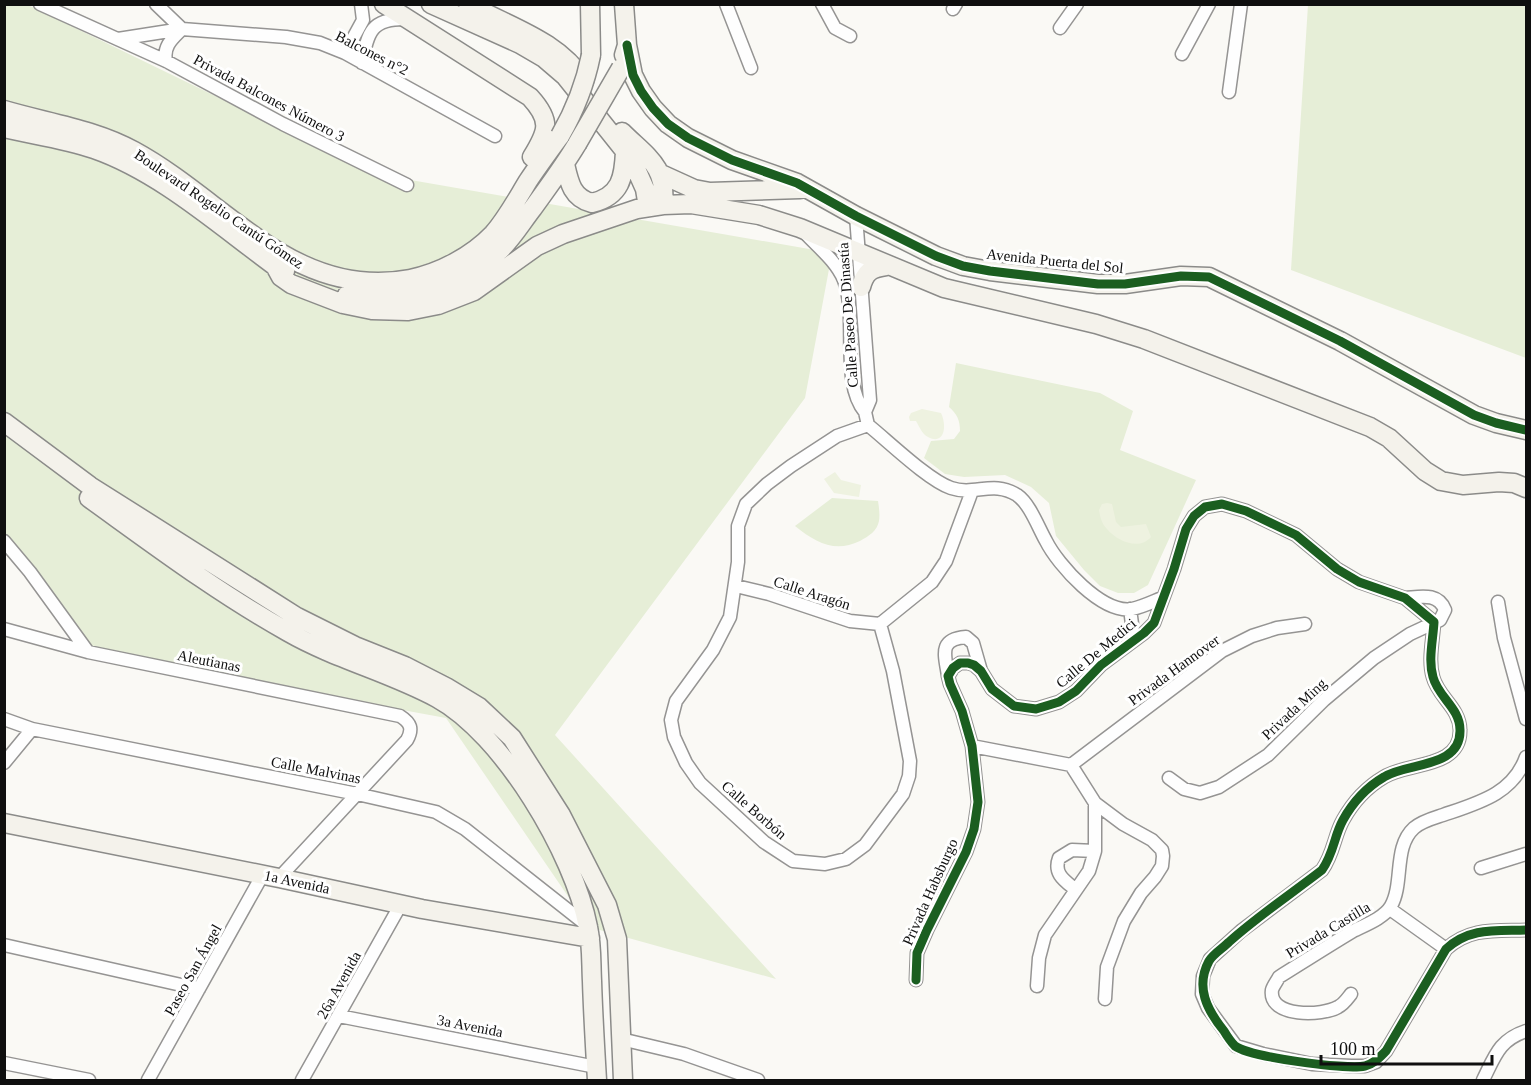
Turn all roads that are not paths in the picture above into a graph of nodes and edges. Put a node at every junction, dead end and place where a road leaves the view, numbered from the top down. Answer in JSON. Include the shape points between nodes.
{"nodes":[{"id":1,"x":40,"y":4,"type":"edge"},
{"id":2,"x":156,"y":4,"type":"edge"},
{"id":3,"x":361,"y":4,"type":"edge"},
{"id":4,"x":384,"y":4,"type":"edge"},
{"id":5,"x":431,"y":4,"type":"edge"},
{"id":6,"x":468,"y":4,"type":"edge"},
{"id":7,"x":590,"y":4,"type":"edge"},
{"id":8,"x":624,"y":4,"type":"edge"},
{"id":9,"x":726,"y":4,"type":"edge"},
{"id":10,"x":822,"y":4,"type":"edge"},
{"id":11,"x":1077,"y":4,"type":"edge"},
{"id":12,"x":1209,"y":4,"type":"edge"},
{"id":13,"x":1241,"y":4,"type":"edge"},
{"id":14,"x":408,"y":19,"type":"junction"},
{"id":15,"x":369,"y":23,"type":"junction"},
{"id":16,"x":1060,"y":28,"type":"dead end"},
{"id":17,"x":182,"y":29,"type":"junction"},
{"id":18,"x":850,"y":36,"type":"dead end"},
{"id":19,"x":116,"y":40,"type":"junction"},
{"id":20,"x":627,"y":45,"type":"junction"},
{"id":21,"x":345,"y":53,"type":"junction"},
{"id":22,"x":1182,"y":54,"type":"dead end"},
{"id":23,"x":166,"y":61,"type":"junction"},
{"id":24,"x":362,"y":63,"type":"junction"},
{"id":25,"x":751,"y":68,"type":"dead end"},
{"id":26,"x":1229,"y":93,"type":"dead end"},
{"id":27,"x":4,"y":110,"type":"edge"},
{"id":28,"x":4,"y":128,"type":"edge"},
{"id":29,"x":495,"y":136,"type":"dead end"},
{"id":30,"x":625,"y":151,"type":"junction"},
{"id":31,"x":565,"y":164,"type":"junction"},
{"id":32,"x":661,"y":174,"type":"junction"},
{"id":33,"x":407,"y":185,"type":"dead end"},
{"id":34,"x":776,"y":188,"type":"junction"},
{"id":35,"x":808,"y":189,"type":"junction"},
{"id":36,"x":655,"y":206,"type":"junction"},
{"id":37,"x":759,"y":215,"type":"junction"},
{"id":38,"x":856,"y":216,"type":"junction"},
{"id":39,"x":800,"y":228,"type":"junction"},
{"id":40,"x":491,"y":236,"type":"junction"},
{"id":41,"x":858,"y":254,"type":"junction"},
{"id":42,"x":274,"y":266,"type":"junction"},
{"id":43,"x":886,"y":266,"type":"junction"},
{"id":44,"x":990,"y":271,"type":"junction"},
{"id":45,"x":861,"y":287,"type":"junction"},
{"id":46,"x":983,"y":298,"type":"junction"},
{"id":47,"x":866,"y":418,"type":"junction"},
{"id":48,"x":4,"y":422,"type":"edge"},
{"id":49,"x":1527,"y":429,"type":"edge"},
{"id":50,"x":4,"y":437,"type":"edge"},
{"id":51,"x":1527,"y":488,"type":"edge"},
{"id":52,"x":972,"y":491,"type":"junction"},
{"id":53,"x":4,"y":541,"type":"edge"},
{"id":54,"x":736,"y":586,"type":"junction"},
{"id":55,"x":1162,"y":598,"type":"junction"},
{"id":56,"x":1405,"y":598,"type":"junction"},
{"id":57,"x":1498,"y":602,"type":"dead end"},
{"id":58,"x":1130,"y":609,"type":"junction"},
{"id":59,"x":1434,"y":622,"type":"junction"},
{"id":60,"x":879,"y":624,"type":"junction"},
{"id":61,"x":1305,"y":624,"type":"dead end"},
{"id":62,"x":4,"y":629,"type":"edge"},
{"id":63,"x":1134,"y":639,"type":"junction"},
{"id":64,"x":88,"y":652,"type":"junction"},
{"id":65,"x":981,"y":671,"type":"junction"},
{"id":66,"x":948,"y":676,"type":"junction"},
{"id":67,"x":4,"y":719,"type":"edge"},
{"id":68,"x":1527,"y":719,"type":"edge"},
{"id":69,"x":407,"y":721,"type":"joint"},
{"id":70,"x":32,"y":729,"type":"junction"},
{"id":71,"x":972,"y":746,"type":"junction"},
{"id":72,"x":1527,"y":757,"type":"edge"},
{"id":73,"x":4,"y":763,"type":"edge"},
{"id":74,"x":1071,"y":765,"type":"junction"},
{"id":75,"x":1169,"y":778,"type":"dead end"},
{"id":76,"x":357,"y":794,"type":"junction"},
{"id":77,"x":1095,"y":803,"type":"junction"},
{"id":78,"x":4,"y":823,"type":"edge"},
{"id":79,"x":1095,"y":851,"type":"junction"},
{"id":80,"x":1527,"y":854,"type":"edge"},
{"id":81,"x":1482,"y":868,"type":"dead end"},
{"id":82,"x":271,"y":876,"type":"junction"},
{"id":83,"x":1076,"y":890,"type":"junction"},
{"id":84,"x":401,"y":904,"type":"junction"},
{"id":85,"x":1390,"y":909,"type":"junction"},
{"id":86,"x":1527,"y":930,"type":"edge"},
{"id":87,"x":589,"y":932,"type":"junction"},
{"id":88,"x":4,"y":945,"type":"edge"},
{"id":89,"x":1446,"y":949,"type":"junction"},
{"id":90,"x":916,"y":980,"type":"dead end"},
{"id":91,"x":1037,"y":986,"type":"dead end"},
{"id":92,"x":199,"y":989,"type":"junction"},
{"id":93,"x":1351,"y":994,"type":"dead end"},
{"id":94,"x":1105,"y":999,"type":"dead end"},
{"id":95,"x":339,"y":1016,"type":"junction"},
{"id":96,"x":1527,"y":1031,"type":"edge"},
{"id":97,"x":621,"y":1039,"type":"junction"},
{"id":98,"x":4,"y":1063,"type":"edge"},
{"id":99,"x":596,"y":1074,"type":"edge"},
{"id":100,"x":729,"y":1074,"type":"edge"},
{"id":101,"x":89,"y":1080,"type":"edge"},
{"id":102,"x":148,"y":1080,"type":"edge"},
{"id":103,"x":302,"y":1080,"type":"edge"},
{"id":104,"x":623,"y":1080,"type":"edge"},
{"id":105,"x":758,"y":1080,"type":"edge"},
{"id":106,"x":1483,"y":1080,"type":"edge"}],
"edges":[{"from":1,"to":19,"type":"street","name":"Privada Balcones Número 3"},
{"from":2,"to":17,"type":"street"},
{"from":3,"to":15,"type":"street"},
{"from":4,"to":14,"type":"main road"},
{"from":5,"to":30,"type":"main road","via":[[544,58],[565,76]]},
{"from":6,"to":32,"type":"main road","via":[[530,34],[566,59],[614,124]]},
{"from":7,"to":40,"type":"main road","name":"Boulevard Rogelio Cantú Gómez","bridge":true,"via":[[591,55],[578,101],[560,136]]},
{"from":8,"to":20,"type":"main road","name":"Boulevard Rogelio Cantú Gómez"},
{"from":9,"to":25,"type":"street"},
{"from":10,"to":18,"type":"street","via":[[836,28]]},
{"from":11,"to":16,"type":"street"},
{"from":12,"to":22,"type":"street"},
{"from":13,"to":26,"type":"street"},
{"from":14,"to":15,"type":"street"},
{"from":14,"to":40,"type":"main road","via":[[530,97],[544,116],[544,137],[505,201]]},
{"from":15,"to":21,"type":"street"},
{"from":15,"to":24,"type":"street"},
{"from":17,"to":19,"type":"street","name":"Balcones n°2"},
{"from":17,"to":21,"type":"street","name":"Balcones n°2","via":[[286,37],[321,43]]},
{"from":17,"to":23,"type":"street","via":[[167,45]]},
{"from":19,"to":23,"type":"street","name":"Privada Balcones Número 3"},
{"from":20,"to":31,"type":"main road","name":"Boulevard Rogelio Cantú Gómez","bridge":true,"via":[[621,68]]},
{"from":20,"to":35,"type":"main road","name":"Avenida Puerta del Sol","via":[[637,83],[652,108],[668,124],[732,160]]},
{"from":21,"to":24,"type":"street","name":"Balcones n°2"},
{"from":23,"to":33,"type":"street","name":"Privada Balcones Número 3"},
{"from":24,"to":29,"type":"street","name":"Balcones n°2"},
{"from":27,"to":40,"type":"main road","name":"Boulevard Rogelio Cantú Gómez","via":[[105,138],[134,151],[280,253],[341,279],[390,283],[421,276],[469,255]]},
{"from":28,"to":42,"type":"main road","name":"Boulevard Rogelio Cantú Gómez","via":[[93,149],[128,164],[161,183]]},
{"from":30,"to":31,"type":"main road","via":[[624,171],[616,189],[610,196],[592,203],[577,196]]},
{"from":30,"to":36,"type":"main road"},
{"from":31,"to":42,"type":"main road","name":"Boulevard Rogelio Cantú Gómez","via":[[500,251],[453,282],[423,292],[362,298],[336,293]]},
{"from":32,"to":34,"type":"main road","via":[[710,192]]},
{"from":32,"to":36,"type":"main road","via":[[663,184]]},
{"from":34,"to":35,"type":"main road"},
{"from":34,"to":37,"type":"main road","via":[[763,201]]},
{"from":35,"to":38,"type":"main road","name":"Avenida Puerta del Sol"},
{"from":36,"to":37,"type":"main road","via":[[691,204]]},
{"from":36,"to":42,"type":"main road","via":[[615,215],[563,234],[537,246],[474,291],[408,311],[343,304],[291,284]]},
{"from":37,"to":39,"type":"main road"},
{"from":38,"to":41,"type":"street","name":"Calle Paseo De Dinastía"},
{"from":38,"to":44,"type":"main road","name":"Avenida Puerta del Sol","via":[[936,256]]},
{"from":39,"to":41,"type":"main road"},
{"from":39,"to":47,"type":"street","name":"Calle Paseo De Dinastía","via":[[828,256],[844,280],[857,403]]},
{"from":41,"to":43,"type":"main road"},
{"from":41,"to":45,"type":"street","name":"Calle Paseo De Dinastía"},
{"from":43,"to":45,"type":"main road","via":[[870,270]]},
{"from":43,"to":46,"type":"main road"},
{"from":44,"to":46,"type":"main road"},
{"from":44,"to":49,"type":"main road","name":"Avenida Puerta del Sol","via":[[1098,284],[1209,277],[1340,341],[1474,415]]},
{"from":45,"to":47,"type":"street","name":"Calle Paseo De Dinastía","via":[[870,400]]},
{"from":46,"to":51,"type":"main road","via":[[1144,339],[1370,427],[1441,481],[1463,485],[1514,483]]},
{"from":47,"to":52,"type":"street","name":"Calle Paseo De Dinastía","via":[[930,476],[950,488]]},
{"from":47,"to":54,"type":"street","name":"Calle Borbón","via":[[790,466],[746,504],[738,526]]},
{"from":48,"to":97,"type":"main road","via":[[90,486],[297,616],[436,681],[479,707],[512,738],[561,815],[607,905],[617,939]]},
{"from":50,"to":87,"type":"main road","via":[[180,563],[289,633],[437,698],[462,714],[503,756],[540,813],[570,871]]},
{"from":52,"to":58,"type":"street","name":"Calle Paseo De Dinastía","via":[[1006,489],[1020,497],[1048,545],[1070,572],[1094,596],[1110,605]]},
{"from":52,"to":60,"type":"street","via":[[946,561],[932,582]]},
{"from":53,"to":64,"type":"street"},
{"from":54,"to":60,"type":"street","name":"Calle Aragón","via":[[850,621]]},
{"from":54,"to":60,"type":"street","name":"Calle Borbón","via":[[730,617],[713,650],[676,701],[670,720],[674,738],[700,783],[764,842],[793,861],[825,864],[846,859],[865,845],[903,794],[910,761],[893,671]]},
{"from":55,"to":56,"type":"street","via":[[1194,516],[1204,507],[1222,504],[1296,535],[1359,582]]},
{"from":55,"to":58,"type":"street"},
{"from":55,"to":63,"type":"street","name":"Calle De Medici","via":[[1154,623]]},
{"from":56,"to":59,"type":"street"},
{"from":56,"to":59,"type":"street","via":[[1438,599],[1445,610]]},
{"from":57,"to":68,"type":"street"},
{"from":58,"to":63,"type":"street","name":"Calle De Medici"},
{"from":59,"to":75,"type":"street","name":"Privada Ming","via":[[1374,658],[1268,755],[1219,787],[1200,793],[1184,789]]},
{"from":59,"to":89,"type":"street","via":[[1433,679],[1458,717],[1459,740],[1454,750],[1430,764],[1386,775],[1363,792],[1343,820],[1331,858],[1322,870],[1210,959],[1202,993],[1236,1047],[1312,1064],[1365,1066],[1376,1062],[1386,1051]]},
{"from":61,"to":74,"type":"street","name":"Privada Hannover","via":[[1261,633],[1222,651]]},
{"from":62,"to":64,"type":"street","name":"Aleutianas"},
{"from":63,"to":65,"type":"street","name":"Calle De Medici","via":[[1076,691],[1059,702],[1036,709],[1014,706],[992,688]]},
{"from":64,"to":69,"type":"street","name":"Aleutianas","via":[[400,716]]},
{"from":65,"to":66,"type":"street","via":[[960,663]]},
{"from":65,"to":66,"type":"street","via":[[973,643],[966,637],[953,638],[944,653]]},
{"from":66,"to":71,"type":"street"},
{"from":67,"to":70,"type":"street","name":"Calle Malvinas"},
{"from":69,"to":76,"type":"street","name":"Paseo San Ángel","via":[[411,733],[407,740]]},
{"from":70,"to":73,"type":"street"},
{"from":70,"to":76,"type":"street","name":"Calle Malvinas"},
{"from":71,"to":74,"type":"street"},
{"from":71,"to":90,"type":"street","name":"Privada Habsburgo","via":[[978,802],[974,829],[920,945]]},
{"from":72,"to":85,"type":"street","name":"Privada Castilla","via":[[1506,788],[1484,801],[1414,828],[1406,840]]},
{"from":74,"to":77,"type":"street"},
{"from":76,"to":82,"type":"street","name":"Paseo San Ángel"},
{"from":76,"to":87,"type":"street","name":"Calle Malvinas","via":[[436,812],[465,830]]},
{"from":77,"to":79,"type":"street"},
{"from":77,"to":94,"type":"street","via":[[1152,840],[1163,856],[1162,866],[1124,921],[1107,967]]},
{"from":78,"to":82,"type":"main road","name":"1a Avenida"},
{"from":79,"to":83,"type":"street","via":[[1089,871]]},
{"from":79,"to":83,"type":"street","via":[[1072,850],[1059,858],[1057,870]]},
{"from":80,"to":81,"type":"street"},
{"from":82,"to":84,"type":"main road","name":"1a Avenida"},
{"from":82,"to":92,"type":"street","name":"Paseo San Ángel"},
{"from":83,"to":91,"type":"street","via":[[1045,935]]},
{"from":84,"to":87,"type":"main road","name":"1a Avenida"},
{"from":84,"to":95,"type":"street","name":"26a Avenida"},
{"from":85,"to":89,"type":"street"},
{"from":85,"to":93,"type":"street","name":"Privada Castilla","via":[[1278,977],[1272,990],[1279,1006],[1291,1012],[1338,1008]]},
{"from":86,"to":89,"type":"street","via":[[1468,934]]},
{"from":87,"to":99,"type":"main road"},
{"from":88,"to":92,"type":"street"},
{"from":92,"to":102,"type":"street","name":"Paseo San Ángel"},
{"from":95,"to":99,"type":"street","name":"3a Avenida"},
{"from":95,"to":103,"type":"street","name":"26a Avenida"},
{"from":96,"to":106,"type":"street","via":[[1503,1043]]},
{"from":97,"to":100,"type":"street","via":[[684,1053]]},
{"from":97,"to":104,"type":"main road"},
{"from":98,"to":101,"type":"street"},
{"from":100,"to":105,"type":"street"}]}
